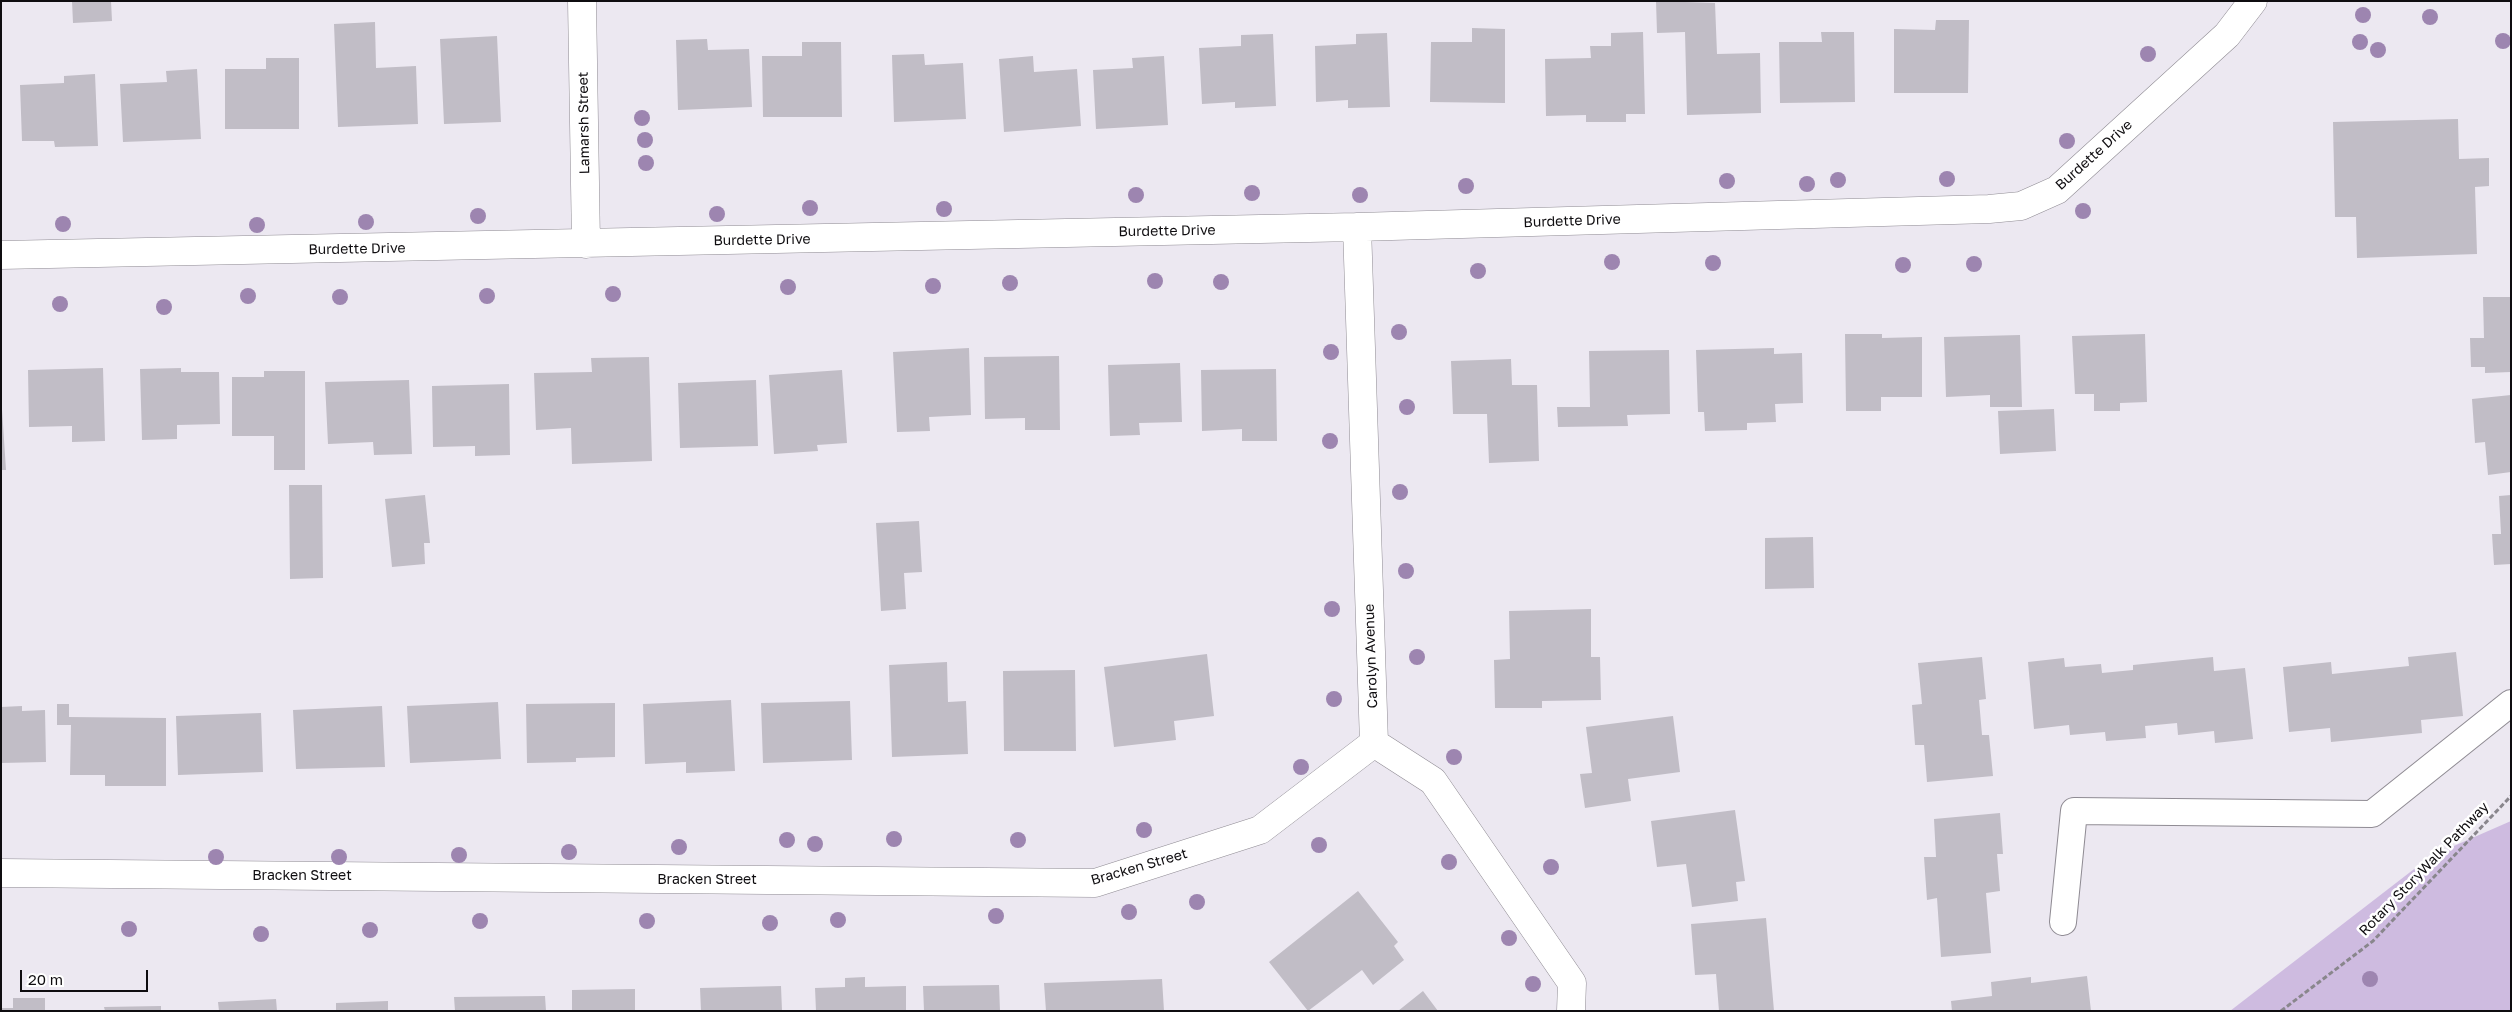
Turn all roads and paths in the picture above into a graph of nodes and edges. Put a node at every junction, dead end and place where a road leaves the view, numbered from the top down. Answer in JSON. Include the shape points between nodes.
{"nodes":[{"id":1,"x":582,"y":1,"type":"edge"},
{"id":2,"x":2253,"y":1,"type":"edge"},
{"id":3,"x":1357,"y":227,"type":"junction"},
{"id":4,"x":586,"y":244,"type":"junction"},
{"id":5,"x":1,"y":256,"type":"edge"},
{"id":6,"x":2511,"y":703,"type":"edge"},
{"id":7,"x":1374,"y":743,"type":"junction"},
{"id":8,"x":2511,"y":796,"type":"edge"},
{"id":9,"x":1,"y":874,"type":"edge"},
{"id":10,"x":2064,"y":922,"type":"dead end"},
{"id":11,"x":1571,"y":1011,"type":"edge"},
{"id":12,"x":2281,"y":1011,"type":"edge"}],
"edges":[{"from":1,"to":4,"type":"street","name":"Lamarsh Street"},
{"from":2,"to":3,"type":"street","name":"Burdette Drive","via":[[2227,35],[2057,190],[2021,206]]},
{"from":3,"to":4,"type":"street","name":"Burdette Drive"},
{"from":3,"to":7,"type":"street","name":"Carolyn Avenue"},
{"from":4,"to":5,"type":"street","name":"Burdette Drive"},
{"from":6,"to":10,"type":"lane","via":[[2372,814],[2074,811]]},
{"from":7,"to":9,"type":"street","name":"Bracken Street","via":[[1260,830],[1095,883]]},
{"from":7,"to":11,"type":"street","via":[[1433,782],[1572,984]]},
{"from":8,"to":12,"type":"path","name":"Rotary StoryWalk Pathway","via":[[2372,941]]}]}
